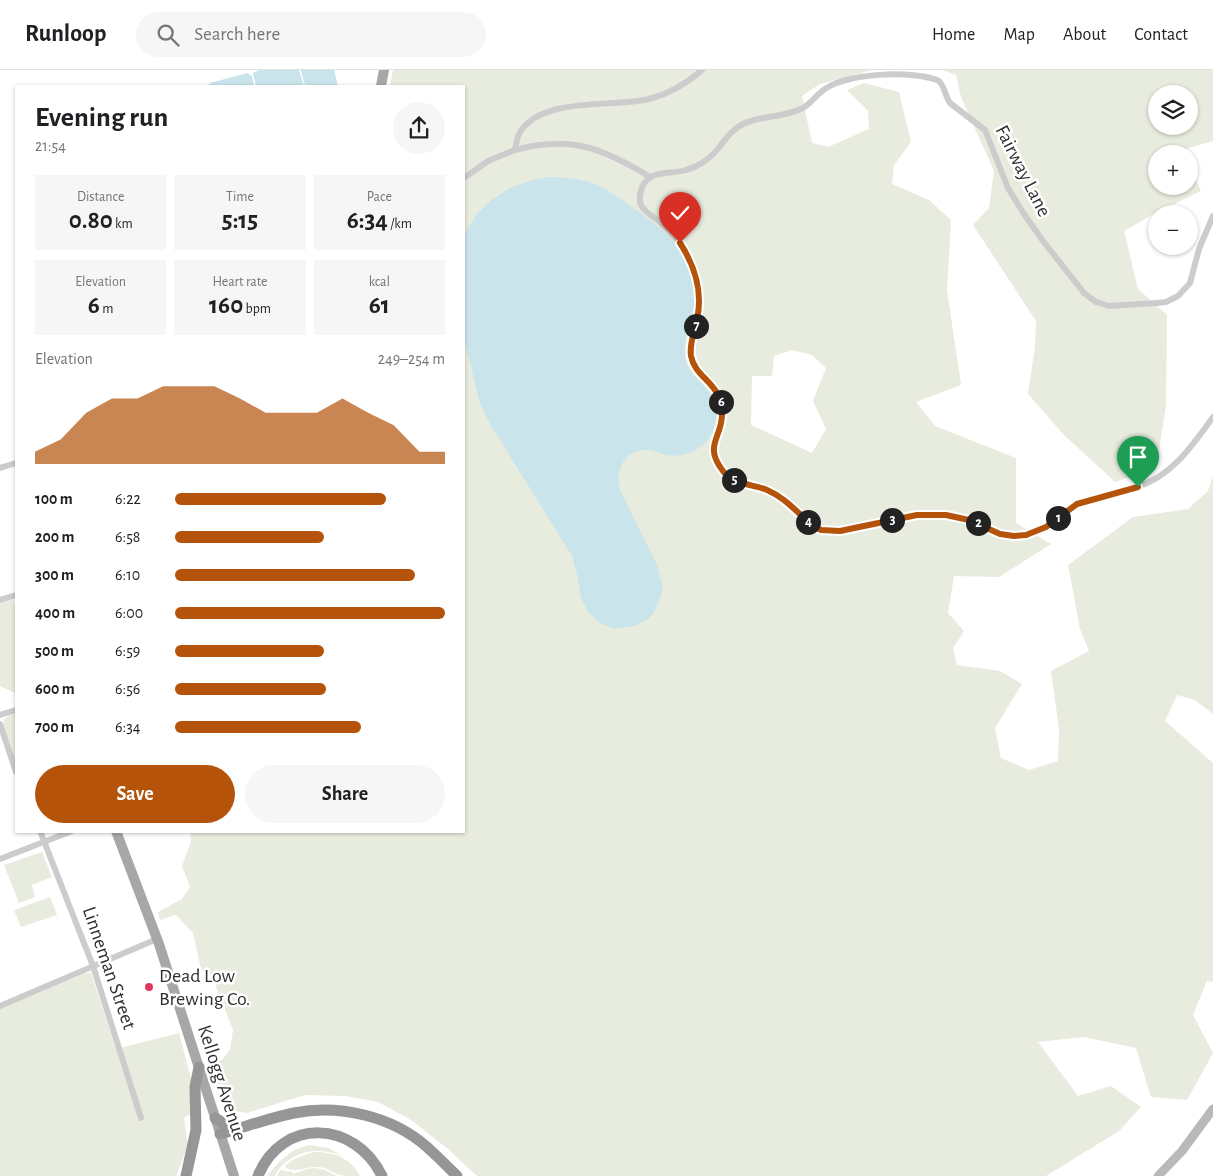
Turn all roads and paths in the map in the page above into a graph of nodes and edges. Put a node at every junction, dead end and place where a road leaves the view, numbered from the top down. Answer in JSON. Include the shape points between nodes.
{"nodes":[{"id":1,"x":384,"y":70,"type":"edge"},
{"id":2,"x":702,"y":70,"type":"edge"},
{"id":3,"x":380,"y":85,"type":"edge"},
{"id":4,"x":515,"y":150,"type":"junction"},
{"id":5,"x":465,"y":177,"type":"edge"},
{"id":6,"x":650,"y":177,"type":"junction"},
{"id":7,"x":1213,"y":216,"type":"edge"},
{"id":8,"x":1213,"y":417,"type":"edge"},
{"id":9,"x":15,"y":463,"type":"edge"},
{"id":10,"x":0,"y":468,"type":"edge"},
{"id":11,"x":15,"y":597,"type":"edge"},
{"id":12,"x":0,"y":600,"type":"edge"},
{"id":13,"x":15,"y":710,"type":"edge"},
{"id":14,"x":0,"y":715,"type":"edge"},
{"id":15,"x":0,"y":724,"type":"edge"},
{"id":16,"x":15,"y":769,"type":"edge"},
{"id":17,"x":41,"y":833,"type":"edge"},
{"id":18,"x":67,"y":833,"type":"edge"},
{"id":19,"x":117,"y":833,"type":"edge"},
{"id":20,"x":44,"y":842,"type":"junction"},
{"id":21,"x":0,"y":859,"type":"edge"},
{"id":22,"x":158,"y":939,"type":"junction"},
{"id":23,"x":94,"y":966,"type":"junction"},
{"id":24,"x":0,"y":1006,"type":"edge"},
{"id":25,"x":198,"y":1067,"type":"junction"},
{"id":26,"x":1213,"y":1109,"type":"edge"},
{"id":27,"x":141,"y":1118,"type":"dead end"},
{"id":28,"x":215,"y":1118,"type":"junction"},
{"id":29,"x":237,"y":1129,"type":"junction"},
{"id":30,"x":220,"y":1134,"type":"junction"},
{"id":31,"x":186,"y":1176,"type":"edge"},
{"id":32,"x":234,"y":1176,"type":"edge"},
{"id":33,"x":258,"y":1176,"type":"edge"},
{"id":34,"x":382,"y":1176,"type":"edge"},
{"id":35,"x":457,"y":1176,"type":"edge"},
{"id":36,"x":1158,"y":1176,"type":"edge"}],
"edges":[{"from":1,"to":3,"type":"main road"},
{"from":2,"to":4,"type":"street","via":[[673,90],[648,99],[557,108],[540,114],[520,132]]},
{"from":4,"to":5,"type":"street"},
{"from":4,"to":6,"type":"street","via":[[550,144],[578,145],[606,153]]},
{"from":6,"to":7,"type":"street","name":"Fairway Lane","via":[[693,168],[715,152],[735,128],[749,121],[803,108],[822,90],[837,82],[864,73],[909,72],[926,74],[939,82],[950,102],[985,130],[1008,188],[1024,214],[1084,293],[1096,302],[1110,306],[1156,303],[1178,296],[1190,283],[1199,249]]},
{"from":6,"to":8,"type":"street","via":[[641,190],[641,204],[680,243],[696,278],[699,304],[691,357],[700,373],[715,388],[721,402],[721,426],[713,447],[718,464],[727,476],[774,494],[821,530],[848,530],[930,514],[969,520],[1006,536],[1026,535],[1046,527],[1077,504],[1138,487],[1159,477],[1177,463]]},
{"from":9,"to":10,"type":"street"},
{"from":11,"to":12,"type":"street"},
{"from":13,"to":14,"type":"street"},
{"from":15,"to":16,"type":"street"},
{"from":17,"to":20,"type":"street","name":"Linneman Street"},
{"from":18,"to":20,"type":"street"},
{"from":19,"to":22,"type":"main road","name":"Kellogg Avenue"},
{"from":20,"to":21,"type":"street"},
{"from":20,"to":23,"type":"street","name":"Linneman Street"},
{"from":22,"to":23,"type":"street"},
{"from":22,"to":25,"type":"main road","name":"Kellogg Avenue"},
{"from":23,"to":24,"type":"street"},
{"from":23,"to":27,"type":"street","name":"Linneman Street"},
{"from":25,"to":28,"type":"main road","name":"Kellogg Avenue"},
{"from":25,"to":31,"type":"highway","via":[[196,1130]]},
{"from":26,"to":36,"type":"street","via":[[1182,1151]]},
{"from":28,"to":29,"type":"highway"},
{"from":28,"to":30,"type":"main road","name":"Kellogg Avenue"},
{"from":29,"to":30,"type":"highway"},
{"from":29,"to":35,"type":"highway","via":[[304,1112],[355,1113],[382,1120],[404,1131],[426,1146]]},
{"from":30,"to":32,"type":"main road","name":"Kellogg Avenue"},
{"from":33,"to":34,"type":"highway","via":[[268,1158],[285,1143],[299,1136],[322,1133],[338,1135],[358,1145]]}]}
